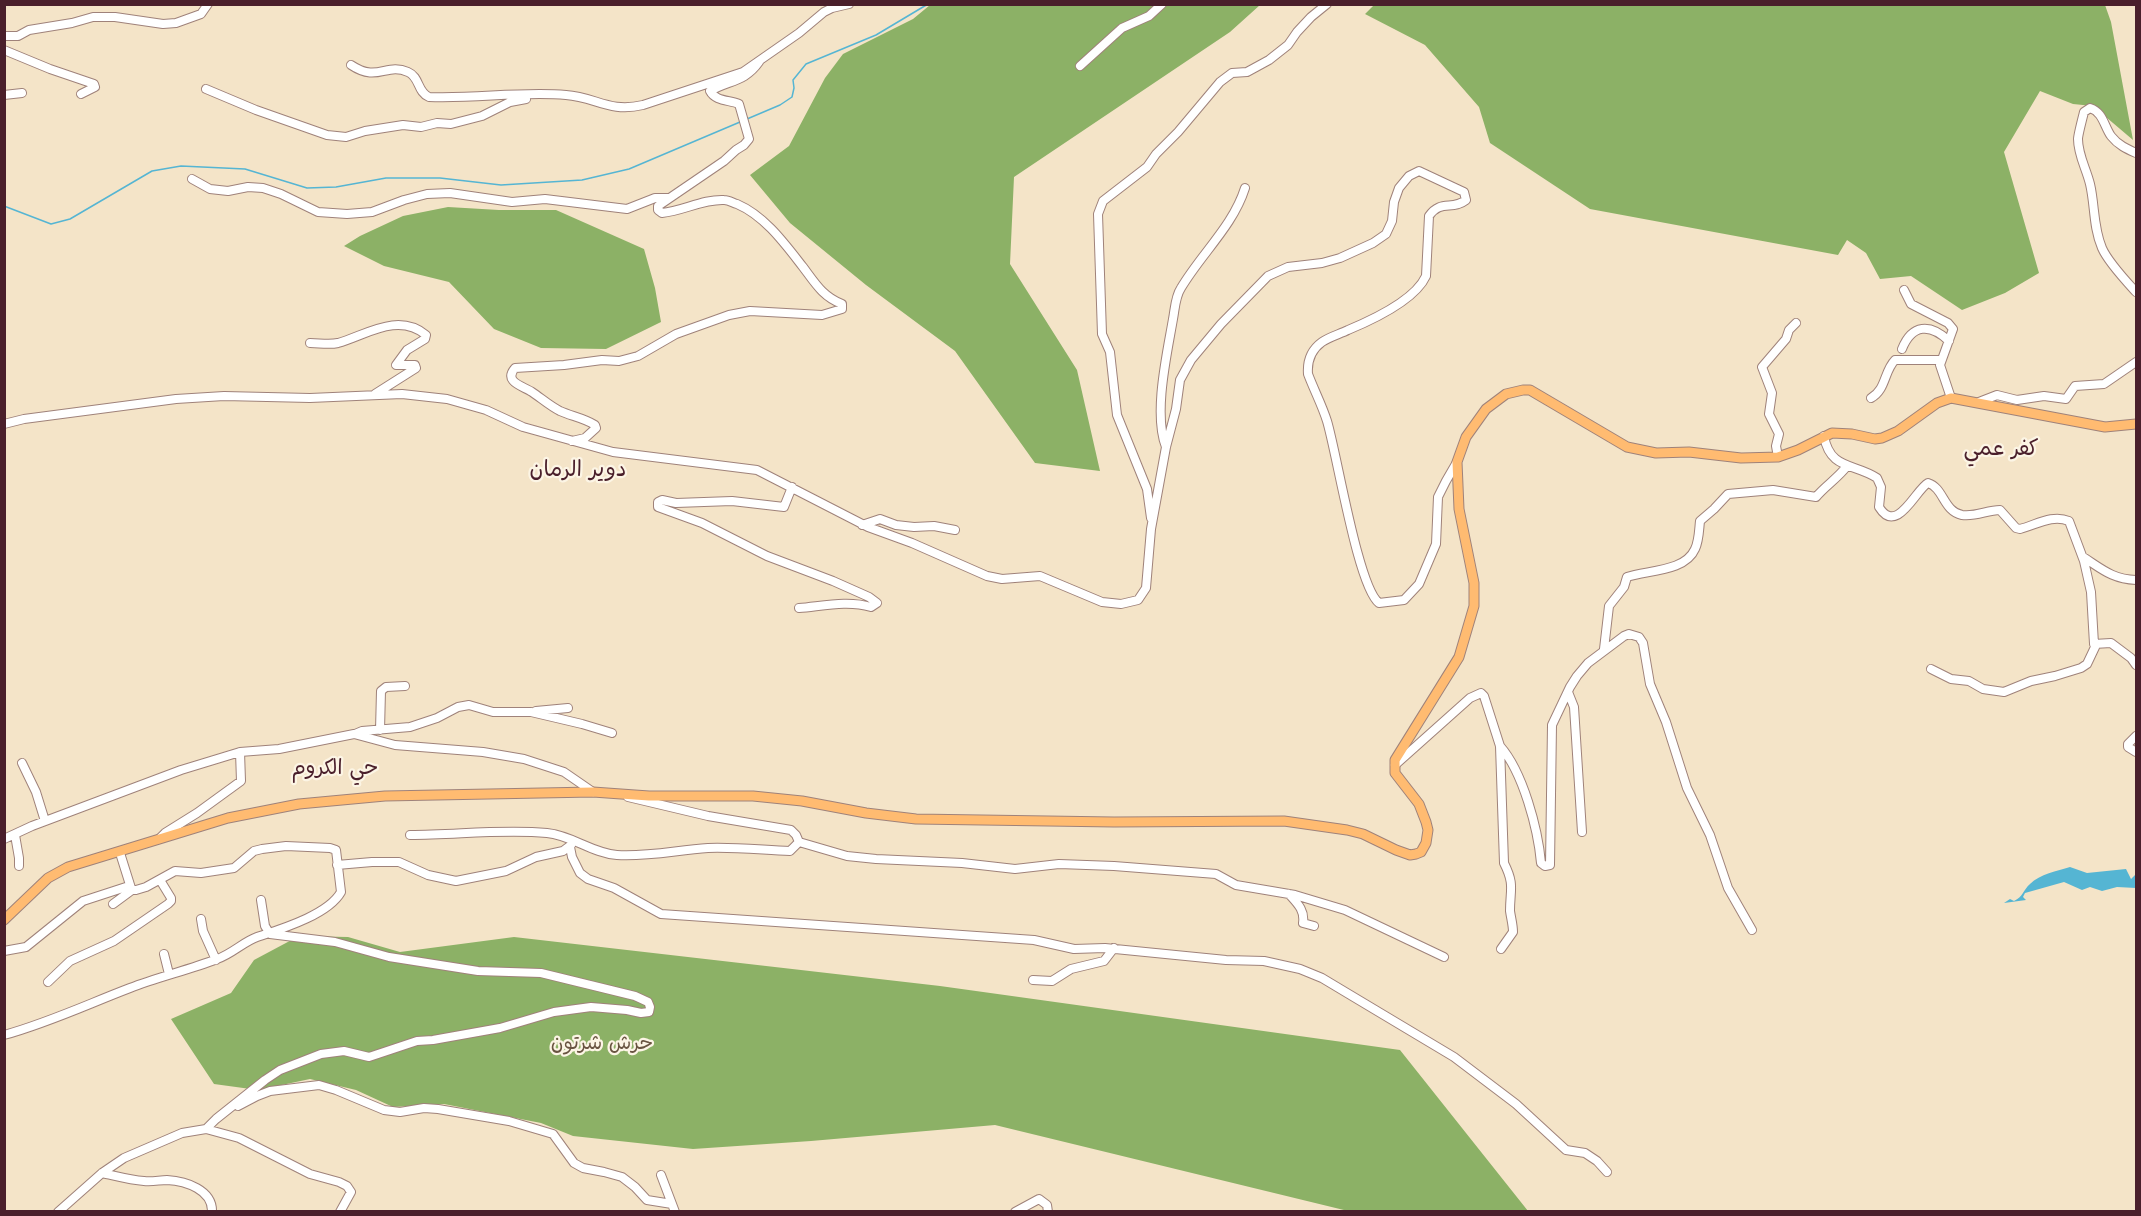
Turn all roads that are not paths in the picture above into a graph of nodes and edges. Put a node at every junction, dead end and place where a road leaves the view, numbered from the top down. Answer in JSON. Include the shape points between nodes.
{"nodes":[{"id":1,"x":207,"y":4,"type":"edge"},
{"id":2,"x":849,"y":4,"type":"edge"},
{"id":3,"x":1162,"y":4,"type":"edge"},
{"id":4,"x":1327,"y":4,"type":"edge"},
{"id":5,"x":4,"y":36,"type":"edge"},
{"id":6,"x":4,"y":50,"type":"edge"},
{"id":7,"x":759,"y":62,"type":"junction"},
{"id":8,"x":351,"y":65,"type":"dead end"},
{"id":9,"x":1080,"y":66,"type":"dead end"},
{"id":10,"x":206,"y":89,"type":"dead end"},
{"id":11,"x":22,"y":93,"type":"dead end"},
{"id":12,"x":81,"y":94,"type":"dead end"},
{"id":13,"x":4,"y":95,"type":"edge"},
{"id":14,"x":542,"y":95,"type":"junction"},
{"id":15,"x":2136,"y":153,"type":"edge"},
{"id":16,"x":192,"y":179,"type":"dead end"},
{"id":17,"x":1245,"y":188,"type":"dead end"},
{"id":18,"x":670,"y":198,"type":"junction"},
{"id":19,"x":1904,"y":290,"type":"dead end"},
{"id":20,"x":2136,"y":292,"type":"edge"},
{"id":21,"x":1796,"y":323,"type":"dead end"},
{"id":22,"x":1949,"y":341,"type":"junction"},
{"id":23,"x":310,"y":343,"type":"dead end"},
{"id":24,"x":1902,"y":349,"type":"dead end"},
{"id":25,"x":1940,"y":360,"type":"junction"},
{"id":26,"x":2136,"y":362,"type":"edge"},
{"id":27,"x":374,"y":395,"type":"junction"},
{"id":28,"x":1871,"y":398,"type":"dead end"},
{"id":29,"x":1951,"y":398,"type":"junction"},
{"id":30,"x":1979,"y":402,"type":"junction"},
{"id":31,"x":4,"y":424,"type":"edge"},
{"id":32,"x":2136,"y":424,"type":"edge"},
{"id":33,"x":1824,"y":436,"type":"junction"},
{"id":34,"x":570,"y":442,"type":"junction"},
{"id":35,"x":1166,"y":447,"type":"junction"},
{"id":36,"x":1778,"y":457,"type":"junction"},
{"id":37,"x":1457,"y":462,"type":"junction"},
{"id":38,"x":1847,"y":466,"type":"junction"},
{"id":39,"x":792,"y":487,"type":"junction"},
{"id":40,"x":862,"y":525,"type":"junction"},
{"id":41,"x":1151,"y":529,"type":"junction"},
{"id":42,"x":955,"y":530,"type":"dead end"},
{"id":43,"x":2083,"y":557,"type":"junction"},
{"id":44,"x":2136,"y":580,"type":"edge"},
{"id":45,"x":799,"y":608,"type":"dead end"},
{"id":46,"x":2096,"y":645,"type":"junction"},
{"id":47,"x":1604,"y":649,"type":"junction"},
{"id":48,"x":2136,"y":665,"type":"edge"},
{"id":49,"x":1931,"y":669,"type":"dead end"},
{"id":50,"x":405,"y":686,"type":"dead end"},
{"id":51,"x":1568,"y":692,"type":"junction"},
{"id":52,"x":568,"y":708,"type":"dead end"},
{"id":53,"x":531,"y":712,"type":"junction"},
{"id":54,"x":380,"y":730,"type":"junction"},
{"id":55,"x":612,"y":733,"type":"dead end"},
{"id":56,"x":354,"y":734,"type":"junction"},
{"id":57,"x":2136,"y":736,"type":"edge"},
{"id":58,"x":1500,"y":746,"type":"junction"},
{"id":59,"x":240,"y":752,"type":"junction"},
{"id":60,"x":2136,"y":752,"type":"edge"},
{"id":61,"x":22,"y":763,"type":"dead end"},
{"id":62,"x":1395,"y":765,"type":"junction"},
{"id":63,"x":593,"y":792,"type":"junction"},
{"id":64,"x":618,"y":795,"type":"junction"},
{"id":65,"x":45,"y":821,"type":"junction"},
{"id":66,"x":1582,"y":831,"type":"dead end"},
{"id":67,"x":15,"y":835,"type":"junction"},
{"id":68,"x":410,"y":835,"type":"dead end"},
{"id":69,"x":4,"y":839,"type":"edge"},
{"id":70,"x":157,"y":841,"type":"junction"},
{"id":71,"x":799,"y":842,"type":"junction"},
{"id":72,"x":572,"y":844,"type":"junction"},
{"id":73,"x":120,"y":853,"type":"junction"},
{"id":74,"x":337,"y":865,"type":"junction"},
{"id":75,"x":19,"y":866,"type":"dead end"},
{"id":76,"x":160,"y":880,"type":"junction"},
{"id":77,"x":130,"y":888,"type":"junction"},
{"id":78,"x":1289,"y":894,"type":"junction"},
{"id":79,"x":261,"y":900,"type":"dead end"},
{"id":80,"x":113,"y":904,"type":"dead end"},
{"id":81,"x":201,"y":919,"type":"dead end"},
{"id":82,"x":4,"y":920,"type":"edge"},
{"id":83,"x":1314,"y":926,"type":"dead end"},
{"id":84,"x":1752,"y":930,"type":"dead end"},
{"id":85,"x":270,"y":934,"type":"junction"},
{"id":86,"x":1113,"y":948,"type":"junction"},
{"id":87,"x":1501,"y":949,"type":"dead end"},
{"id":88,"x":4,"y":951,"type":"edge"},
{"id":89,"x":164,"y":954,"type":"dead end"},
{"id":90,"x":1444,"y":957,"type":"dead end"},
{"id":91,"x":216,"y":960,"type":"junction"},
{"id":92,"x":169,"y":974,"type":"junction"},
{"id":93,"x":1033,"y":980,"type":"dead end"},
{"id":94,"x":48,"y":982,"type":"dead end"},
{"id":95,"x":4,"y":1035,"type":"edge"},
{"id":96,"x":226,"y":1112,"type":"junction"},
{"id":97,"x":206,"y":1129,"type":"junction"},
{"id":98,"x":1606,"y":1172,"type":"dead end"},
{"id":99,"x":102,"y":1173,"type":"junction"},
{"id":100,"x":661,"y":1174,"type":"dead end"},
{"id":101,"x":342,"y":1208,"type":"edge"},
{"id":102,"x":673,"y":1208,"type":"edge"},
{"id":103,"x":58,"y":1212,"type":"edge"},
{"id":104,"x":212,"y":1212,"type":"edge"},
{"id":105,"x":1015,"y":1212,"type":"edge"},
{"id":106,"x":1048,"y":1212,"type":"edge"}],
"edges":[{"from":1,"to":5,"type":"street","via":[[201,14],[177,23],[93,16],[18,36]]},
{"from":2,"to":7,"type":"street","via":[[824,12]]},
{"from":3,"to":9,"type":"street","via":[[1149,16],[1122,28]]},
{"from":4,"to":41,"type":"street","via":[[1269,60],[1224,78],[1147,167],[1103,201],[1098,214],[1102,334],[1110,352],[1117,415],[1147,489]]},
{"from":6,"to":12,"type":"street","via":[[94,84],[94,89]]},
{"from":7,"to":14,"type":"street","via":[[743,72],[627,108],[572,95]]},
{"from":7,"to":18,"type":"street","via":[[745,78],[710,91],[716,98],[739,104],[749,138],[744,146]]},
{"from":8,"to":14,"type":"street","via":[[369,74],[408,72],[429,97]]},
{"from":10,"to":14,"type":"street","via":[[327,135],[346,137],[403,125],[451,124],[482,116],[510,102]]},
{"from":11,"to":13,"type":"street"},
{"from":15,"to":20,"type":"street","via":[[2119,145],[2096,110],[2084,112],[2079,150],[2090,182],[2098,237],[2104,253]]},
{"from":16,"to":18,"type":"street","via":[[210,189],[263,188],[318,212],[347,214],[372,212],[427,194],[450,192],[512,202],[545,199],[627,209],[655,198]]},
{"from":17,"to":35,"type":"street","via":[[1234,214],[1178,294],[1163,377],[1162,429]]},
{"from":18,"to":34,"type":"street","via":[[658,206],[662,213],[726,200],[745,207],[782,240],[824,295],[842,304],[842,309],[822,315],[750,311],[676,334],[638,356],[619,361],[515,368],[513,382],[559,411],[595,424],[596,428],[585,438]]},
{"from":19,"to":22,"type":"street","via":[[1911,304],[1952,326]]},
{"from":21,"to":36,"type":"street","via":[[1762,367],[1772,393],[1769,414],[1779,434]]},
{"from":22,"to":24,"type":"street","via":[[1934,331],[1915,330]]},
{"from":22,"to":25,"type":"street"},
{"from":23,"to":27,"type":"street","via":[[335,344],[387,327],[416,327],[426,335],[396,364],[416,368]]},
{"from":25,"to":28,"type":"street","via":[[1895,360],[1878,393]]},
{"from":25,"to":29,"type":"street"},
{"from":26,"to":30,"type":"street","via":[[2101,386],[2075,386],[2066,399],[2044,396],[2017,400],[1997,395]]},
{"from":27,"to":31,"type":"street","via":[[188,398]]},
{"from":27,"to":34,"type":"street","via":[[447,399]]},
{"from":29,"to":30,"type":"main road"},
{"from":29,"to":33,"type":"main road","via":[[1882,438],[1832,433]]},
{"from":30,"to":32,"type":"main road","via":[[2105,427]]},
{"from":33,"to":36,"type":"main road"},
{"from":33,"to":38,"type":"street","via":[[1833,458]]},
{"from":34,"to":39,"type":"street","via":[[613,452],[757,470]]},
{"from":35,"to":37,"type":"street","via":[[1183,372],[1221,324],[1268,276],[1288,267],[1340,258],[1386,234],[1399,188],[1419,171],[1464,192],[1466,197],[1458,206],[1438,207],[1429,216],[1423,282],[1402,301],[1323,341],[1307,368],[1327,421],[1354,538],[1368,583],[1379,603],[1404,600],[1419,584],[1436,544],[1438,497]]},
{"from":35,"to":41,"type":"street"},
{"from":36,"to":37,"type":"main road","via":[[1656,453],[1627,447],[1530,390],[1523,390],[1506,394],[1486,409],[1466,437]]},
{"from":37,"to":62,"type":"main road","via":[[1474,606],[1459,657],[1408,737]]},
{"from":38,"to":43,"type":"street","via":[[1877,478],[1881,487],[1879,507],[1890,516],[1908,508],[1924,484],[1931,484],[1948,508],[1959,514],[2000,510],[2020,529],[2047,520],[2066,519]]},
{"from":38,"to":47,"type":"street","via":[[1816,497],[1773,490],[1728,494],[1700,521],[1696,548],[1687,559],[1671,567],[1627,577],[1609,606]]},
{"from":39,"to":40,"type":"street"},
{"from":39,"to":45,"type":"street","via":[[784,507],[732,501],[662,500],[658,507],[702,523],[877,603],[871,607],[843,604]]},
{"from":40,"to":41,"type":"street","via":[[987,576],[1040,576],[1102,602],[1121,604],[1138,600],[1146,588]]},
{"from":40,"to":42,"type":"street","via":[[880,519],[896,525]]},
{"from":43,"to":44,"type":"street","via":[[2108,574]]},
{"from":43,"to":46,"type":"street"},
{"from":46,"to":48,"type":"street","via":[[2111,643]]},
{"from":46,"to":49,"type":"street","via":[[2081,668],[2004,692],[1951,679]]},
{"from":47,"to":51,"type":"street","via":[[1582,670]]},
{"from":47,"to":84,"type":"street","via":[[1623,636],[1640,637],[1650,684],[1687,788],[1710,835],[1728,888]]},
{"from":50,"to":54,"type":"street","via":[[381,691]]},
{"from":51,"to":58,"type":"street","via":[[1551,734],[1550,865],[1541,863],[1528,803],[1513,765]]},
{"from":51,"to":66,"type":"street","via":[[1574,707]]},
{"from":52,"to":53,"type":"street"},
{"from":53,"to":54,"type":"street","via":[[493,712],[460,706],[421,724]]},
{"from":53,"to":55,"type":"street"},
{"from":54,"to":56,"type":"street"},
{"from":56,"to":59,"type":"street","via":[[279,749]]},
{"from":56,"to":63,"type":"street","via":[[395,745],[525,759],[564,772]]},
{"from":57,"to":60,"type":"street","via":[[2128,747]]},
{"from":58,"to":62,"type":"street","via":[[1481,693],[1470,698]]},
{"from":58,"to":87,"type":"street","via":[[1504,862],[1512,878],[1513,925],[1513,932]]},
{"from":59,"to":65,"type":"street","via":[[176,771]]},
{"from":59,"to":70,"type":"street","via":[[241,781]]},
{"from":61,"to":65,"type":"street"},
{"from":62,"to":64,"type":"main road","via":[[1395,773],[1419,804],[1428,830],[1426,843],[1416,854],[1396,850],[1363,834],[1284,821],[916,819],[753,796]]},
{"from":63,"to":64,"type":"main road"},
{"from":63,"to":70,"type":"main road","via":[[385,796],[299,804],[228,818]]},
{"from":64,"to":71,"type":"street","via":[[791,830]]},
{"from":65,"to":67,"type":"street"},
{"from":67,"to":69,"type":"street"},
{"from":67,"to":75,"type":"street"},
{"from":68,"to":72,"type":"street","via":[[549,833]]},
{"from":70,"to":73,"type":"main road"},
{"from":71,"to":72,"type":"street","via":[[790,850],[706,848],[657,855],[609,854]]},
{"from":71,"to":78,"type":"street","via":[[847,856],[1015,870],[1059,864],[1216,874],[1236,885]]},
{"from":72,"to":74,"type":"street","via":[[563,851],[536,857],[506,871],[456,881],[428,875],[399,862]]},
{"from":72,"to":86,"type":"street","via":[[572,857],[580,873],[661,914],[1034,940],[1074,949]]},
{"from":73,"to":77,"type":"street"},
{"from":73,"to":82,"type":"main road","via":[[57,871]]},
{"from":74,"to":76,"type":"street","via":[[336,850],[330,848],[280,846],[254,851],[234,868],[201,873],[175,871]]},
{"from":74,"to":85,"type":"street","via":[[341,892],[338,898]]},
{"from":76,"to":77,"type":"street","via":[[136,890]]},
{"from":76,"to":94,"type":"street","via":[[171,898],[168,904],[114,941],[70,961]]},
{"from":77,"to":80,"type":"street"},
{"from":77,"to":88,"type":"street","via":[[83,901],[26,947]]},
{"from":78,"to":83,"type":"street","via":[[1300,906],[1303,923]]},
{"from":78,"to":90,"type":"street","via":[[1355,914]]},
{"from":79,"to":85,"type":"street"},
{"from":81,"to":91,"type":"street"},
{"from":85,"to":91,"type":"street"},
{"from":85,"to":96,"type":"street","via":[[335,942],[389,957],[478,971],[541,973],[635,996],[650,1007],[649,1012],[641,1013],[591,1007],[554,1012],[500,1028],[417,1041],[369,1057],[344,1051],[321,1054],[280,1070]]},
{"from":86,"to":93,"type":"street","via":[[1104,961],[1071,969],[1052,981]]},
{"from":86,"to":98,"type":"street","via":[[1264,961],[1322,978],[1454,1058],[1516,1104],[1566,1150],[1585,1153]]},
{"from":89,"to":92,"type":"street"},
{"from":91,"to":92,"type":"street"},
{"from":92,"to":95,"type":"street"},
{"from":96,"to":97,"type":"street"},
{"from":96,"to":102,"type":"street","via":[[270,1091],[319,1085],[384,1110],[438,1109],[509,1121],[553,1134],[574,1163],[622,1177],[647,1200]]},
{"from":97,"to":99,"type":"street","via":[[164,1140]]},
{"from":97,"to":101,"type":"street","via":[[239,1138],[310,1174],[339,1182],[350,1189]]},
{"from":99,"to":103,"type":"street"},
{"from":99,"to":104,"type":"street","via":[[147,1182],[185,1183],[208,1196]]},
{"from":100,"to":102,"type":"street"},
{"from":105,"to":106,"type":"street","via":[[1039,1199],[1047,1205]]}]}
